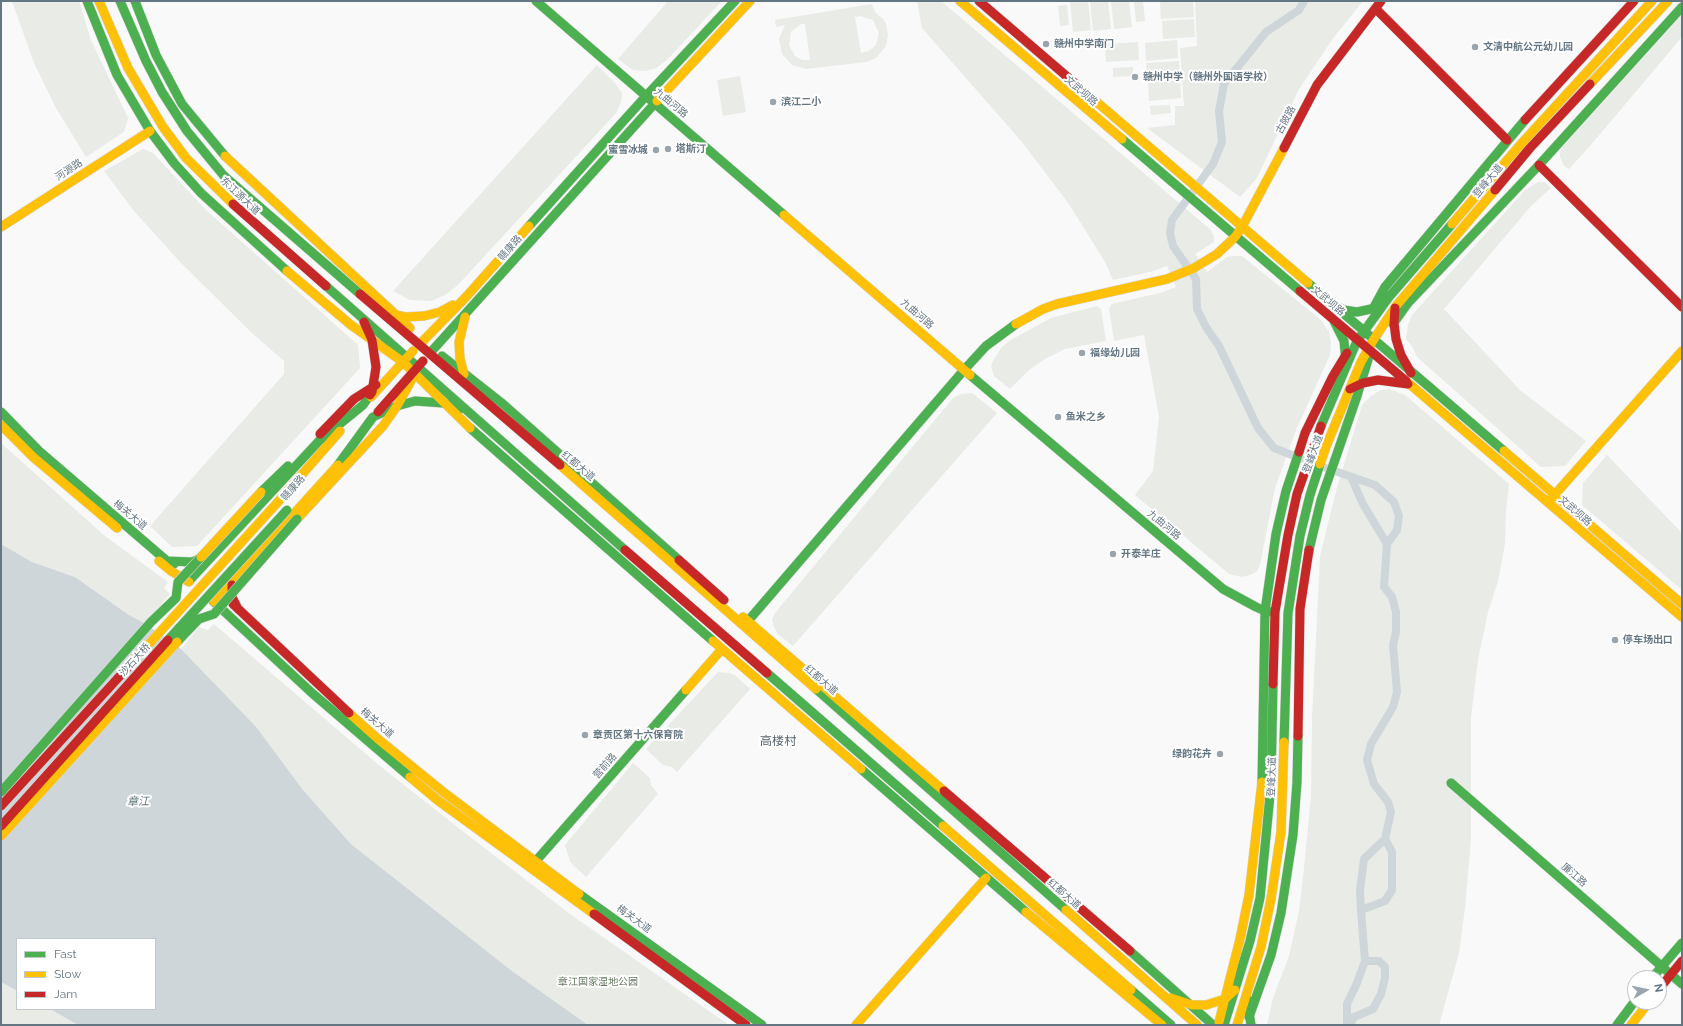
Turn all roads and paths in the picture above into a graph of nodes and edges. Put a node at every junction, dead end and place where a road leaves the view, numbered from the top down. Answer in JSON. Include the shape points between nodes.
{"nodes":[{"id":1,"x":87,"y":1,"type":"edge"},
{"id":2,"x":99,"y":1,"type":"edge"},
{"id":3,"x":120,"y":1,"type":"edge"},
{"id":4,"x":135,"y":1,"type":"edge"},
{"id":5,"x":536,"y":1,"type":"edge"},
{"id":6,"x":735,"y":1,"type":"edge"},
{"id":7,"x":750,"y":1,"type":"edge"},
{"id":8,"x":960,"y":1,"type":"edge"},
{"id":9,"x":979,"y":1,"type":"edge"},
{"id":10,"x":1381,"y":1,"type":"edge"},
{"id":11,"x":1634,"y":1,"type":"edge"},
{"id":12,"x":1652,"y":1,"type":"edge"},
{"id":13,"x":1668,"y":1,"type":"edge"},
{"id":14,"x":1682,"y":7,"type":"edge"},
{"id":15,"x":1376,"y":9,"type":"junction"},
{"id":16,"x":646,"y":96,"type":"junction"},
{"id":17,"x":655,"y":103,"type":"junction"},
{"id":18,"x":150,"y":132,"type":"junction"},
{"id":19,"x":1507,"y":140,"type":"junction"},
{"id":20,"x":1539,"y":165,"type":"junction"},
{"id":21,"x":1242,"y":226,"type":"junction"},
{"id":22,"x":1,"y":227,"type":"edge"},
{"id":23,"x":1235,"y":236,"type":"junction"},
{"id":24,"x":466,"y":297,"type":"junction"},
{"id":25,"x":1389,"y":297,"type":"junction"},
{"id":26,"x":1332,"y":304,"type":"junction"},
{"id":27,"x":372,"y":305,"type":"junction"},
{"id":28,"x":1396,"y":306,"type":"junction"},
{"id":29,"x":1682,"y":307,"type":"edge"},
{"id":30,"x":1373,"y":308,"type":"junction"},
{"id":31,"x":468,"y":311,"type":"junction"},
{"id":32,"x":395,"y":315,"type":"junction"},
{"id":33,"x":359,"y":316,"type":"junction"},
{"id":34,"x":1334,"y":321,"type":"junction"},
{"id":35,"x":1394,"y":323,"type":"junction"},
{"id":36,"x":1363,"y":330,"type":"junction"},
{"id":37,"x":372,"y":339,"type":"junction"},
{"id":38,"x":1357,"y":340,"type":"junction"},
{"id":39,"x":1375,"y":340,"type":"junction"},
{"id":40,"x":421,"y":343,"type":"junction"},
{"id":41,"x":1682,"y":350,"type":"edge"},
{"id":42,"x":431,"y":351,"type":"junction"},
{"id":43,"x":1370,"y":351,"type":"junction"},
{"id":44,"x":1346,"y":354,"type":"junction"},
{"id":45,"x":405,"y":360,"type":"junction"},
{"id":46,"x":416,"y":370,"type":"junction"},
{"id":47,"x":964,"y":370,"type":"junction"},
{"id":48,"x":463,"y":372,"type":"junction"},
{"id":49,"x":1411,"y":373,"type":"junction"},
{"id":50,"x":1342,"y":374,"type":"junction"},
{"id":51,"x":1361,"y":384,"type":"junction"},
{"id":52,"x":1408,"y":384,"type":"junction"},
{"id":53,"x":373,"y":387,"type":"junction"},
{"id":54,"x":1350,"y":389,"type":"junction"},
{"id":55,"x":485,"y":401,"type":"junction"},
{"id":56,"x":447,"y":404,"type":"junction"},
{"id":57,"x":363,"y":406,"type":"junction"},
{"id":58,"x":397,"y":406,"type":"junction"},
{"id":59,"x":1,"y":412,"type":"edge"},
{"id":60,"x":373,"y":417,"type":"junction"},
{"id":61,"x":475,"y":419,"type":"junction"},
{"id":62,"x":1,"y":425,"type":"edge"},
{"id":63,"x":1554,"y":494,"type":"junction"},
{"id":64,"x":277,"y":503,"type":"joint"},
{"id":65,"x":1548,"y":503,"type":"junction"},
{"id":66,"x":287,"y":510,"type":"joint"},
{"id":67,"x":215,"y":551,"type":"junction"},
{"id":68,"x":168,"y":561,"type":"junction"},
{"id":69,"x":195,"y":574,"type":"junction"},
{"id":70,"x":236,"y":576,"type":"junction"},
{"id":71,"x":189,"y":581,"type":"junction"},
{"id":72,"x":220,"y":594,"type":"junction"},
{"id":73,"x":214,"y":602,"type":"junction"},
{"id":74,"x":1682,"y":604,"type":"edge"},
{"id":75,"x":238,"y":609,"type":"junction"},
{"id":76,"x":1265,"y":611,"type":"junction"},
{"id":77,"x":1275,"y":612,"type":"junction"},
{"id":78,"x":1288,"y":613,"type":"junction"},
{"id":79,"x":1300,"y":613,"type":"junction"},
{"id":80,"x":1682,"y":617,"type":"edge"},
{"id":81,"x":748,"y":621,"type":"junction"},
{"id":82,"x":722,"y":648,"type":"junction"},
{"id":83,"x":1451,"y":783,"type":"dead end"},
{"id":84,"x":1,"y":792,"type":"edge"},
{"id":85,"x":1,"y":806,"type":"edge"},
{"id":86,"x":1,"y":826,"type":"edge"},
{"id":87,"x":1,"y":836,"type":"edge"},
{"id":88,"x":535,"y":862,"type":"junction"},
{"id":89,"x":986,"y":878,"type":"junction"},
{"id":90,"x":1682,"y":943,"type":"edge"},
{"id":91,"x":1682,"y":961,"type":"edge"},
{"id":92,"x":1662,"y":966,"type":"junction"},
{"id":93,"x":1659,"y":970,"type":"edge"},
{"id":94,"x":1671,"y":974,"type":"junction"},
{"id":95,"x":1667,"y":979,"type":"edge"},
{"id":96,"x":1682,"y":984,"type":"edge"},
{"id":97,"x":1235,"y":990,"type":"junction"},
{"id":98,"x":1247,"y":993,"type":"junction"},
{"id":99,"x":1163,"y":995,"type":"junction"},
{"id":100,"x":1225,"y":999,"type":"junction"},
{"id":101,"x":1193,"y":1006,"type":"junction"},
{"id":102,"x":1628,"y":1010,"type":"edge"},
{"id":103,"x":1643,"y":1010,"type":"edge"},
{"id":104,"x":1163,"y":1022,"type":"edge"},
{"id":105,"x":1249,"y":1022,"type":"edge"},
{"id":106,"x":746,"y":1025,"type":"edge"},
{"id":107,"x":762,"y":1025,"type":"edge"},
{"id":108,"x":856,"y":1025,"type":"edge"},
{"id":109,"x":1171,"y":1025,"type":"edge"},
{"id":110,"x":1196,"y":1025,"type":"edge"},
{"id":111,"x":1213,"y":1025,"type":"edge"},
{"id":112,"x":1218,"y":1025,"type":"edge"},
{"id":113,"x":1224,"y":1025,"type":"edge"},
{"id":114,"x":1237,"y":1025,"type":"edge"},
{"id":115,"x":1617,"y":1025,"type":"edge"},
{"id":116,"x":1631,"y":1025,"type":"edge"}],
"edges":[{"from":1,"to":18,"type":"main road","via":[[117,75]]},
{"from":2,"to":33,"type":"main road","name":"东江源大道","via":[[128,68],[163,127],[186,158],[216,189]]},
{"from":3,"to":27,"type":"main road","name":"东江源大道","via":[[162,92],[192,137],[224,176]]},
{"from":4,"to":32,"type":"main road","via":[[168,79],[182,104],[209,138],[233,165]]},
{"from":5,"to":16,"type":"main road","name":"九曲河路"},
{"from":6,"to":16,"type":"main road","name":"赣康路"},
{"from":7,"to":17,"type":"main road","name":"赣康路"},
{"from":8,"to":23,"type":"main road","name":"文武坝路"},
{"from":9,"to":21,"type":"main road","name":"文武坝路"},
{"from":10,"to":15,"type":"main road","name":"古陂路"},
{"from":11,"to":19,"type":"main road"},
{"from":12,"to":25,"type":"main road","name":"登峰大道","via":[[1521,144]]},
{"from":13,"to":28,"type":"main road","name":"登峰大道","via":[[1530,148]]},
{"from":14,"to":20,"type":"main road"},
{"from":15,"to":19,"type":"main road"},
{"from":15,"to":21,"type":"main road","name":"古陂路","via":[[1317,85]]},
{"from":16,"to":17,"type":"main road","name":"九曲河路"},
{"from":16,"to":24,"type":"main road","name":"赣康路"},
{"from":17,"to":31,"type":"main road","name":"赣康路"},
{"from":17,"to":47,"type":"main road","name":"九曲河路"},
{"from":18,"to":22,"type":"main road","name":"河源路"},
{"from":18,"to":37,"type":"main road","via":[[201,193],[268,255],[350,325]]},
{"from":19,"to":30,"type":"main road","via":[[1385,287]]},
{"from":20,"to":29,"type":"main road"},
{"from":20,"to":35,"type":"main road","via":[[1408,303]]},
{"from":21,"to":23,"type":"main road","name":"古陂路"},
{"from":21,"to":26,"type":"main road","name":"文武坝路"},
{"from":23,"to":34,"type":"main road","name":"文武坝路"},
{"from":23,"to":47,"type":"main road","name":"古陂路","via":[[1217,254],[1167,280],[1043,309],[1019,322],[986,346]]},
{"from":24,"to":32,"type":"main road","via":[[432,315]]},
{"from":24,"to":40,"type":"main road","name":"赣康路"},
{"from":25,"to":30,"type":"main road"},
{"from":25,"to":36,"type":"main road","name":"登峰大道"},
{"from":26,"to":30,"type":"main road","via":[[1351,312]]},
{"from":26,"to":36,"type":"main road","name":"文武坝路"},
{"from":27,"to":32,"type":"main road"},
{"from":27,"to":40,"type":"main road","name":"东江源大道"},
{"from":28,"to":35,"type":"main road"},
{"from":28,"to":39,"type":"main road","name":"登峰大道"},
{"from":30,"to":36,"type":"main road"},
{"from":31,"to":42,"type":"main road","name":"赣康路"},
{"from":31,"to":48,"type":"main road","via":[[459,342]]},
{"from":32,"to":40,"type":"main road"},
{"from":33,"to":37,"type":"main road"},
{"from":33,"to":45,"type":"main road","name":"东江源大道"},
{"from":34,"to":38,"type":"main road","name":"文武坝路"},
{"from":34,"to":44,"type":"main road","via":[[1344,341]]},
{"from":35,"to":39,"type":"main road"},
{"from":35,"to":49,"type":"main road","via":[[1398,347]]},
{"from":36,"to":38,"type":"main road","name":"登峰大道"},
{"from":36,"to":39,"type":"main road","name":"文武坝路"},
{"from":37,"to":45,"type":"main road"},
{"from":37,"to":53,"type":"main road","via":[[376,367]]},
{"from":38,"to":43,"type":"main road","name":"文武坝路"},
{"from":38,"to":44,"type":"main road"},
{"from":38,"to":50,"type":"main road","name":"登峰大道"},
{"from":39,"to":43,"type":"main road","name":"登峰大道"},
{"from":39,"to":49,"type":"main road","name":"文武坝路"},
{"from":40,"to":42,"type":"main road","name":"东江源大道"},
{"from":40,"to":45,"type":"main road","name":"赣康路"},
{"from":41,"to":63,"type":"main road"},
{"from":42,"to":46,"type":"main road","name":"赣康路"},
{"from":42,"to":48,"type":"main road"},
{"from":42,"to":55,"type":"main road","name":"红都大道"},
{"from":43,"to":51,"type":"main road"},
{"from":43,"to":52,"type":"main road","name":"文武坝路"},
{"from":43,"to":54,"type":"main road","name":"登峰大道"},
{"from":44,"to":50,"type":"main road"},
{"from":44,"to":76,"type":"main road","via":[[1306,433],[1286,491],[1276,534]]},
{"from":45,"to":46,"type":"main road"},
{"from":45,"to":53,"type":"main road"},
{"from":45,"to":57,"type":"main road","name":"赣康路"},
{"from":46,"to":56,"type":"main road"},
{"from":46,"to":58,"type":"main road"},
{"from":46,"to":60,"type":"main road","name":"赣康路"},
{"from":46,"to":61,"type":"main road"},
{"from":47,"to":76,"type":"main road","name":"九曲河路","via":[[1222,589]]},
{"from":47,"to":81,"type":"main road","name":"古陂路"},
{"from":48,"to":55,"type":"main road","via":[[473,389]]},
{"from":48,"to":81,"type":"main road","via":[[503,404]]},
{"from":49,"to":63,"type":"main road","name":"文武坝路"},
{"from":50,"to":77,"type":"main road","name":"登峰大道","via":[[1315,439],[1297,494]]},
{"from":51,"to":52,"type":"main road","via":[[1378,380]]},
{"from":51,"to":54,"type":"main road"},
{"from":51,"to":79,"type":"main road","via":[[1310,540]]},
{"from":52,"to":65,"type":"main road","name":"文武坝路"},
{"from":53,"to":57,"type":"main road"},
{"from":53,"to":84,"type":"main road","bridge":true,"via":[[354,399],[261,492],[178,582],[176,598],[151,622]]},
{"from":54,"to":78,"type":"main road","name":"登峰大道","via":[[1327,444],[1310,495],[1300,536]]},
{"from":55,"to":99,"type":"main road","name":"红都大道"},
{"from":56,"to":58,"type":"main road","via":[[424,400]]},
{"from":56,"to":61,"type":"main road"},
{"from":56,"to":82,"type":"main road","via":[[476,434]]},
{"from":57,"to":64,"type":"main road","name":"赣康路"},
{"from":57,"to":67,"type":"main road","via":[[319,441]]},
{"from":58,"to":60,"type":"main road"},
{"from":58,"to":87,"type":"main road","bridge":true,"via":[[383,426],[214,614],[199,619]]},
{"from":59,"to":68,"type":"main road","name":"梅关大道","via":[[39,451]]},
{"from":60,"to":66,"type":"main road","name":"赣康路"},
{"from":60,"to":70,"type":"main road","via":[[340,462]]},
{"from":61,"to":104,"type":"main road"},
{"from":62,"to":71,"type":"main road","name":"梅关大道","via":[[77,495],[171,571]]},
{"from":63,"to":65,"type":"main road"},
{"from":63,"to":74,"type":"main road","name":"文武坝路"},
{"from":64,"to":85,"type":"main road","name":"沙石大桥","bridge":true},
{"from":65,"to":80,"type":"main road","name":"文武坝路"},
{"from":66,"to":86,"type":"main road","name":"沙石大桥","bridge":true},
{"from":67,"to":68,"type":"main road","via":[[192,562]]},
{"from":67,"to":69,"type":"main road"},
{"from":68,"to":69,"type":"main road","name":"梅关大道"},
{"from":69,"to":71,"type":"main road"},
{"from":69,"to":72,"type":"main road","name":"梅关大道"},
{"from":70,"to":72,"type":"main road"},
{"from":70,"to":75,"type":"main road","via":[[231,593]]},
{"from":71,"to":73,"type":"main road","name":"梅关大道"},
{"from":72,"to":73,"type":"main road"},
{"from":72,"to":75,"type":"main road","name":"梅关大道"},
{"from":73,"to":106,"type":"main road","name":"梅关大道","via":[[312,693],[436,799]]},
{"from":75,"to":88,"type":"main road","name":"梅关大道","via":[[383,744]]},
{"from":76,"to":77,"type":"main road","name":"九曲河路"},
{"from":76,"to":100,"type":"main road","via":[[1262,785],[1249,894]]},
{"from":77,"to":78,"type":"main road","name":"九曲河路"},
{"from":77,"to":97,"type":"main road","name":"登峰大道","via":[[1271,785],[1267,832],[1260,898]]},
{"from":78,"to":79,"type":"main road","name":"九曲河路"},
{"from":78,"to":98,"type":"main road","name":"登峰大道","via":[[1281,832],[1261,946]]},
{"from":79,"to":105,"type":"main road","via":[[1297,782],[1293,835],[1281,913],[1271,956]]},
{"from":81,"to":101,"type":"main road"},
{"from":82,"to":88,"type":"main road","name":"营前路"},
{"from":82,"to":89,"type":"main road"},
{"from":83,"to":92,"type":"main road","name":"廉江路"},
{"from":88,"to":107,"type":"main road","name":"梅关大道"},
{"from":89,"to":104,"type":"main road"},
{"from":89,"to":108,"type":"main road"},
{"from":90,"to":92,"type":"main road"},
{"from":91,"to":94,"type":"main road"},
{"from":92,"to":93,"type":"main road"},
{"from":92,"to":94,"type":"main road","name":"廉江路"},
{"from":94,"to":95,"type":"main road"},
{"from":94,"to":96,"type":"main road","name":"廉江路"},
{"from":97,"to":100,"type":"main road"},
{"from":97,"to":113,"type":"main road","name":"登峰大道"},
{"from":98,"to":105,"type":"main road"},
{"from":98,"to":114,"type":"main road","name":"登峰大道"},
{"from":99,"to":101,"type":"main road"},
{"from":99,"to":110,"type":"main road","name":"红都大道"},
{"from":100,"to":101,"type":"main road","via":[[1206,1006]]},
{"from":100,"to":112,"type":"main road"},
{"from":101,"to":111,"type":"main road"},
{"from":102,"to":115,"type":"main road"},
{"from":103,"to":116,"type":"main road"},
{"from":104,"to":109,"type":"main road"}]}
